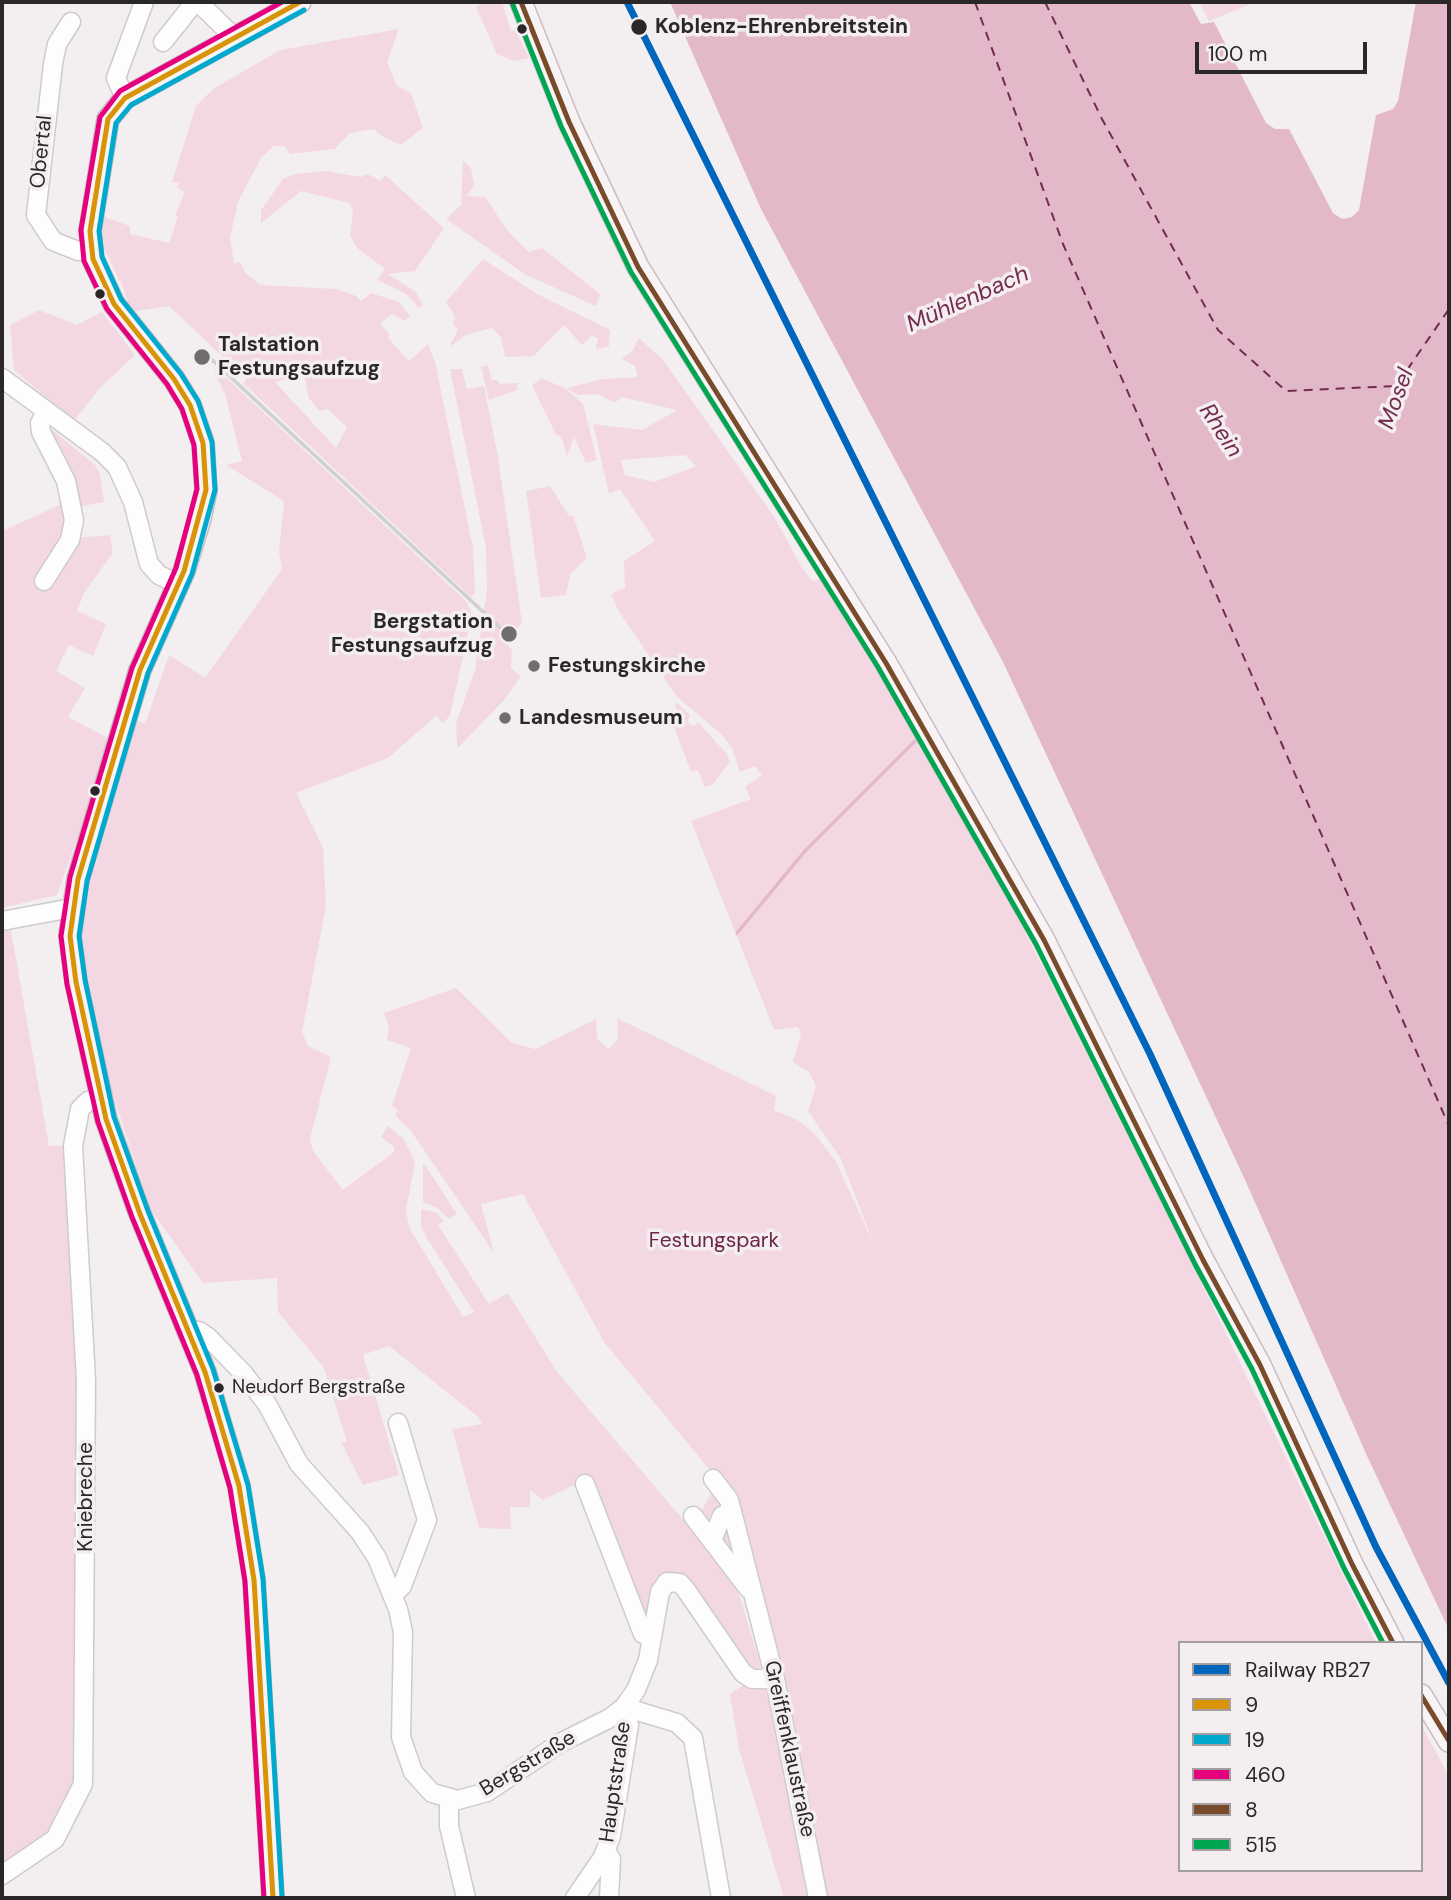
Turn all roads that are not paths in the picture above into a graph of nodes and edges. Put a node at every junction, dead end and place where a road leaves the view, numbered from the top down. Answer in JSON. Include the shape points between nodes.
{"nodes":[{"id":1,"x":144,"y":2,"type":"edge"},
{"id":2,"x":300,"y":2,"type":"edge"},
{"id":3,"x":524,"y":2,"type":"edge"},
{"id":4,"x":192,"y":3,"type":"edge"},
{"id":5,"x":71,"y":22,"type":"dead end"},
{"id":6,"x":235,"y":38,"type":"junction"},
{"id":7,"x":163,"y":42,"type":"dead end"},
{"id":8,"x":120,"y":102,"type":"junction"},
{"id":9,"x":91,"y":248,"type":"junction"},
{"id":10,"x":2,"y":378,"type":"edge"},
{"id":11,"x":46,"y":412,"type":"junction"},
{"id":12,"x":181,"y":578,"type":"junction"},
{"id":13,"x":44,"y":581,"type":"dead end"},
{"id":14,"x":886,"y":663,"type":"junction"},
{"id":15,"x":72,"y":908,"type":"junction"},
{"id":16,"x":2,"y":920,"type":"edge"},
{"id":17,"x":101,"y":1098,"type":"junction"},
{"id":18,"x":188,"y":1332,"type":"junction"},
{"id":19,"x":398,"y":1423,"type":"dead end"},
{"id":20,"x":713,"y":1479,"type":"dead end"},
{"id":21,"x":585,"y":1485,"type":"dead end"},
{"id":22,"x":732,"y":1511,"type":"junction"},
{"id":23,"x":693,"y":1516,"type":"dead end"},
{"id":24,"x":712,"y":1540,"type":"junction"},
{"id":25,"x":393,"y":1595,"type":"junction"},
{"id":26,"x":755,"y":1601,"type":"junction"},
{"id":27,"x":652,"y":1637,"type":"junction"},
{"id":28,"x":1392,"y":1641,"type":"edge"},
{"id":29,"x":775,"y":1679,"type":"junction"},
{"id":30,"x":1423,"y":1698,"type":"edge"},
{"id":31,"x":624,"y":1707,"type":"junction"},
{"id":32,"x":1449,"y":1741,"type":"edge"},
{"id":33,"x":449,"y":1800,"type":"junction"},
{"id":34,"x":606,"y":1851,"type":"junction"},
{"id":35,"x":2,"y":1875,"type":"edge"},
{"id":36,"x":272,"y":1898,"type":"edge"},
{"id":37,"x":466,"y":1898,"type":"edge"},
{"id":38,"x":575,"y":1898,"type":"edge"},
{"id":39,"x":609,"y":1898,"type":"edge"},
{"id":40,"x":721,"y":1898,"type":"edge"},
{"id":41,"x":818,"y":1898,"type":"edge"}],
"edges":[{"from":1,"to":8,"type":"street","via":[[116,78]]},
{"from":2,"to":6,"type":"main road"},
{"from":3,"to":14,"type":"main road","via":[[634,234],[862,601]]},
{"from":3,"to":14,"type":"main road","via":[[575,134],[638,267]]},
{"from":4,"to":6,"type":"street"},
{"from":4,"to":7,"type":"street"},
{"from":5,"to":9,"type":"street","name":"Obertal","via":[[55,48],[52,64],[36,215],[53,241],[78,251]]},
{"from":6,"to":8,"type":"main road"},
{"from":8,"to":9,"type":"main road","via":[[106,129]]},
{"from":9,"to":12,"type":"main road","via":[[122,316],[174,379],[200,428],[206,490]]},
{"from":10,"to":11,"type":"street"},
{"from":11,"to":12,"type":"street","via":[[117,467],[155,572]]},
{"from":11,"to":13,"type":"street","via":[[41,432],[66,481],[74,520],[70,540]]},
{"from":12,"to":15,"type":"main road","via":[[140,670]]},
{"from":14,"to":28,"type":"main road","via":[[1066,982],[1260,1365]]},
{"from":15,"to":16,"type":"street"},
{"from":15,"to":17,"type":"main road","via":[[73,965]]},
{"from":17,"to":18,"type":"main road","via":[[140,1214]]},
{"from":17,"to":35,"type":"street","name":"Kniebreche","via":[[80,1109],[73,1146],[86,1380],[83,1784],[55,1839]]},
{"from":18,"to":25,"type":"street","via":[[198,1331],[214,1342],[256,1388],[299,1464],[372,1549]]},
{"from":18,"to":36,"type":"main road","via":[[227,1440],[251,1551]]},
{"from":19,"to":25,"type":"street","via":[[427,1520],[402,1586]]},
{"from":20,"to":22,"type":"street","name":"Greiffenklaustraße"},
{"from":21,"to":27,"type":"street","via":[[643,1634]]},
{"from":22,"to":24,"type":"street","via":[[722,1516]]},
{"from":22,"to":26,"type":"street","name":"Greiffenklaustraße"},
{"from":23,"to":24,"type":"street","name":"Greiffenklaustraße"},
{"from":24,"to":26,"type":"street","name":"Greiffenklaustraße"},
{"from":25,"to":33,"type":"street","via":[[403,1632],[399,1716],[404,1749],[425,1787]]},
{"from":26,"to":29,"type":"street","name":"Greiffenklaustraße"},
{"from":27,"to":29,"type":"street","name":"Bergstraße","via":[[663,1586],[680,1583],[702,1608],[743,1673],[752,1679]]},
{"from":27,"to":31,"type":"street","name":"Bergstraße","via":[[640,1680]]},
{"from":29,"to":41,"type":"street","name":"Greiffenklaustraße"},
{"from":30,"to":32,"type":"main road"},
{"from":31,"to":33,"type":"street","name":"Bergstraße","via":[[559,1743],[500,1785],[467,1799]]},
{"from":31,"to":34,"type":"street","name":"Hauptstraße","via":[[629,1725]]},
{"from":31,"to":40,"type":"street","via":[[677,1723],[693,1738]]},
{"from":33,"to":37,"type":"street","via":[[447,1819]]},
{"from":34,"to":38,"type":"street"},
{"from":34,"to":39,"type":"street","name":"Hauptstraße","via":[[611,1859]]}]}
